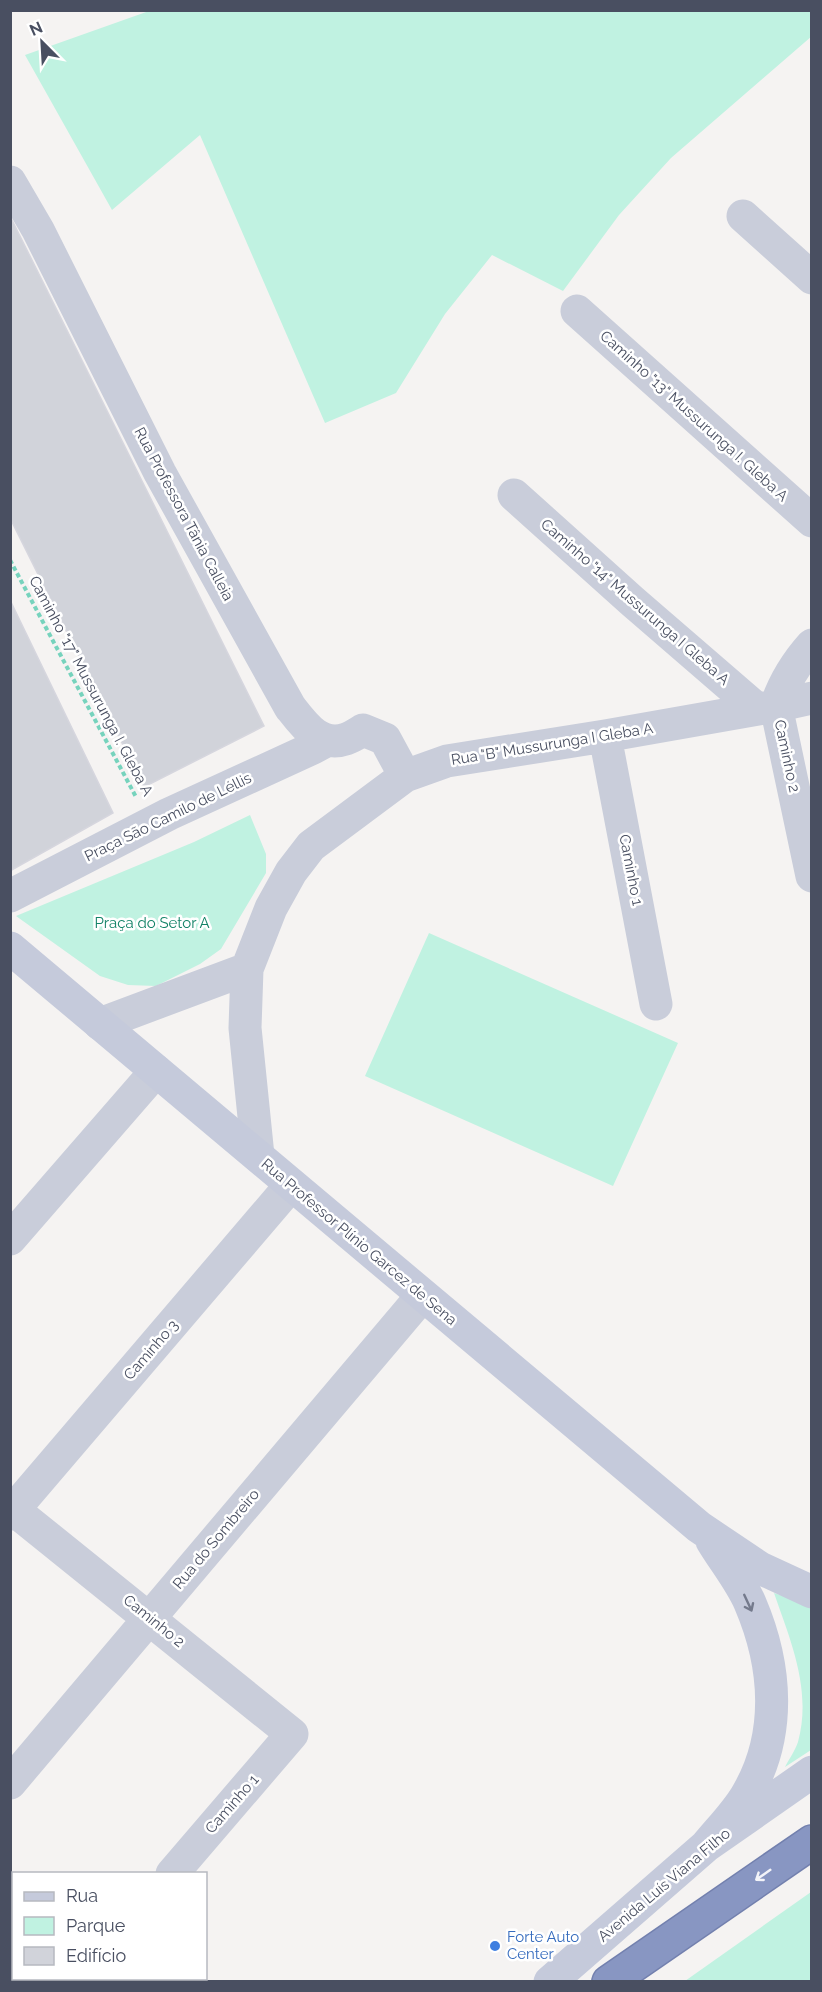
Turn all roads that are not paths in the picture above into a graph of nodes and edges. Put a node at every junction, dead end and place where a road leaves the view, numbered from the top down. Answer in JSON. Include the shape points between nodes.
{"nodes":[{"id":1,"x":10,"y":182,"type":"edge"},
{"id":2,"x":743,"y":216,"type":"dead end"},
{"id":3,"x":812,"y":278,"type":"edge"},
{"id":4,"x":577,"y":311,"type":"dead end"},
{"id":5,"x":514,"y":495,"type":"dead end"},
{"id":6,"x":812,"y":521,"type":"edge"},
{"id":7,"x":812,"y":645,"type":"edge"},
{"id":8,"x":812,"y":698,"type":"edge"},
{"id":9,"x":766,"y":707,"type":"junction"},
{"id":10,"x":605,"y":736,"type":"junction"},
{"id":11,"x":326,"y":741,"type":"junction"},
{"id":12,"x":405,"y":776,"type":"junction"},
{"id":13,"x":812,"y":876,"type":"edge"},
{"id":14,"x":10,"y":896,"type":"edge"},
{"id":15,"x":13,"y":954,"type":"edge"},
{"id":16,"x":247,"y":969,"type":"junction"},
{"id":17,"x":656,"y":1004,"type":"dead end"},
{"id":18,"x":100,"y":1024,"type":"junction"},
{"id":19,"x":156,"y":1071,"type":"junction"},
{"id":20,"x":258,"y":1156,"type":"junction"},
{"id":21,"x":291,"y":1185,"type":"junction"},
{"id":22,"x":10,"y":1239,"type":"edge"},
{"id":23,"x":422,"y":1296,"type":"junction"},
{"id":24,"x":12,"y":1512,"type":"edge"},
{"id":25,"x":708,"y":1534,"type":"junction"},
{"id":26,"x":812,"y":1592,"type":"edge"},
{"id":27,"x":150,"y":1618,"type":"junction"},
{"id":28,"x":292,"y":1734,"type":"joint"},
{"id":29,"x":812,"y":1772,"type":"edge"},
{"id":30,"x":10,"y":1783,"type":"edge"},
{"id":31,"x":812,"y":1842,"type":"edge"},
{"id":32,"x":706,"y":1846,"type":"junction"},
{"id":33,"x":174,"y":1872,"type":"edge"},
{"id":34,"x":550,"y":1982,"type":"edge"},
{"id":35,"x":609,"y":1982,"type":"edge"}],
"edges":[{"from":1,"to":11,"type":"street","name":"Rua Professora Tânia Calleia","via":[[160,473],[274,680],[302,722]]},
{"from":2,"to":3,"type":"street"},
{"from":4,"to":6,"type":"street","name":"Caminho \"13\" Mussurunga I. Gleba A"},
{"from":5,"to":9,"type":"street","name":"Caminho \"14\" Mussurunga I Gleba A","via":[[632,601]]},
{"from":7,"to":9,"type":"street"},
{"from":8,"to":9,"type":"street","name":"Rua \"B\" Mussurunga I Gleba A"},
{"from":9,"to":10,"type":"street","name":"Rua \"B\" Mussurunga I Gleba A"},
{"from":9,"to":13,"type":"street","name":"Caminho 2"},
{"from":10,"to":12,"type":"street","name":"Rua \"B\" Mussurunga I Gleba A","via":[[447,761]]},
{"from":10,"to":17,"type":"street","name":"Caminho 1"},
{"from":11,"to":12,"type":"street","via":[[344,740],[363,730],[385,739]]},
{"from":11,"to":14,"type":"street","name":"Praça São Camilo de Léllis"},
{"from":12,"to":16,"type":"street","name":"Rua \"B\" Mussurunga I Gleba A","via":[[311,846],[291,872],[272,908]]},
{"from":15,"to":18,"type":"main road","name":"Rua Professor Plínio Garcez de Sena"},
{"from":16,"to":18,"type":"street"},
{"from":16,"to":20,"type":"street","name":"Rua \"B\" Mussurunga I Gleba A","via":[[245,1028]]},
{"from":18,"to":19,"type":"main road","name":"Rua Professor Plínio Garcez de Sena"},
{"from":19,"to":20,"type":"main road","name":"Rua Professor Plínio Garcez de Sena"},
{"from":19,"to":22,"type":"street"},
{"from":20,"to":21,"type":"main road","name":"Rua Professor Plínio Garcez de Sena"},
{"from":21,"to":23,"type":"main road","name":"Rua Professor Plínio Garcez de Sena"},
{"from":21,"to":24,"type":"street","name":"Caminho 3"},
{"from":23,"to":25,"type":"main road","name":"Rua Professor Plínio Garcez de Sena"},
{"from":23,"to":27,"type":"street","name":"Rua do Sombreiro"},
{"from":24,"to":27,"type":"street","name":"Caminho 2"},
{"from":25,"to":26,"type":"main road","name":"Rua Professor Plínio Garcez de Sena","via":[[760,1568]]},
{"from":25,"to":32,"type":"main road","name":"Rua Professor Plínio Garcez de Sena","one_way":true,"via":[[749,1602],[768,1656],[773,1708],[766,1755],[746,1796]]},
{"from":27,"to":28,"type":"street","name":"Caminho 2"},
{"from":27,"to":30,"type":"street","name":"Rua do Sombreiro"},
{"from":28,"to":33,"type":"street","name":"Caminho 1"},
{"from":29,"to":32,"type":"main road","name":"Avenida Luís Viana Filho"},
{"from":31,"to":35,"type":"highway","one_way":true},
{"from":32,"to":34,"type":"main road","name":"Avenida Luís Viana Filho"}]}
